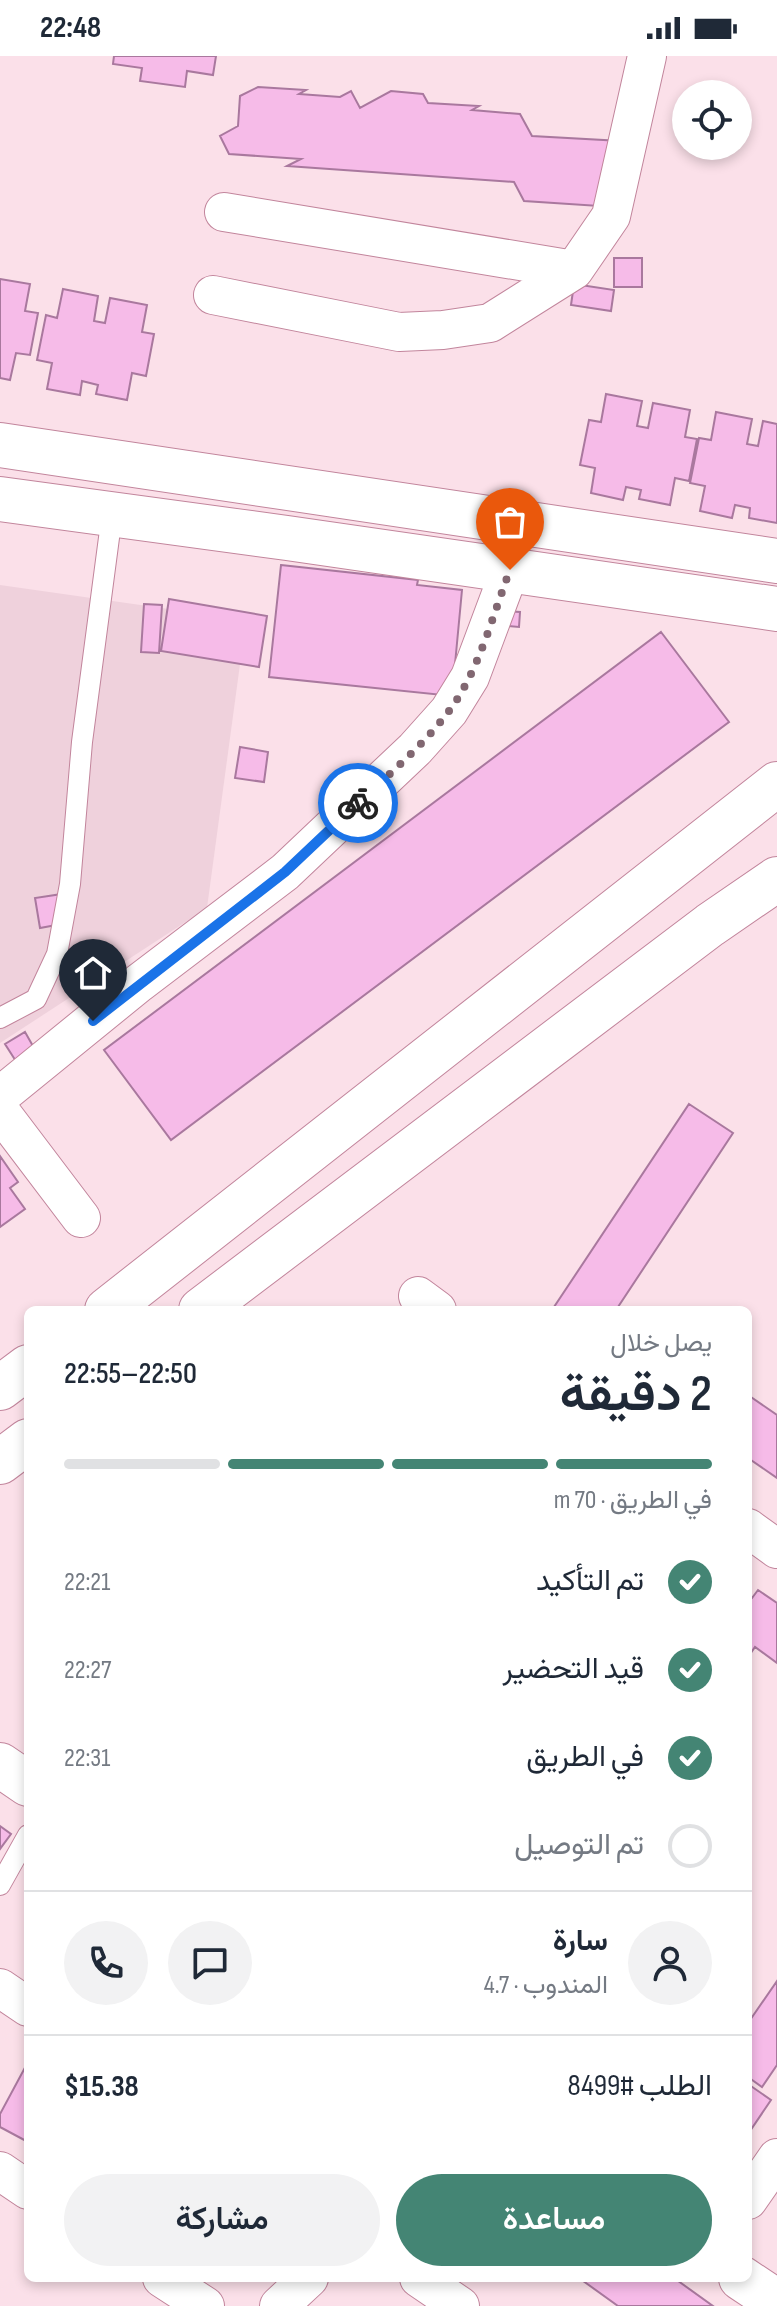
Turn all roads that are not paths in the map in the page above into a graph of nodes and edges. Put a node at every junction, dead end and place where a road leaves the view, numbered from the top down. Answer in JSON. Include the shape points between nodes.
{"nodes":[{"id":1,"x":647,"y":56,"type":"edge"},
{"id":2,"x":224,"y":212,"type":"dead end"},
{"id":3,"x":574,"y":270,"type":"junction"},
{"id":4,"x":213,"y":295,"type":"dead end"},
{"id":5,"x":0,"y":445,"type":"edge"},
{"id":6,"x":0,"y":499,"type":"edge"},
{"id":7,"x":112,"y":515,"type":"junction"},
{"id":8,"x":777,"y":561,"type":"edge"},
{"id":9,"x":510,"y":570,"type":"junction"},
{"id":10,"x":777,"y":609,"type":"edge"},
{"id":11,"x":777,"y":784,"type":"edge"},
{"id":12,"x":777,"y":879,"type":"edge"},
{"id":13,"x":0,"y":1018,"type":"edge"},
{"id":14,"x":0,"y":1096,"type":"edge"},
{"id":15,"x":0,"y":1111,"type":"edge"},
{"id":16,"x":81,"y":1218,"type":"dead end"},
{"id":17,"x":112,"y":1306,"type":"edge"},
{"id":18,"x":206,"y":1306,"type":"edge"},
{"id":19,"x":24,"y":1370,"type":"edge"},
{"id":20,"x":0,"y":1388,"type":"edge"},
{"id":21,"x":24,"y":1444,"type":"edge"},
{"id":22,"x":0,"y":1462,"type":"edge"},
{"id":23,"x":752,"y":1531,"type":"edge"},
{"id":24,"x":777,"y":1549,"type":"edge"},
{"id":25,"x":0,"y":1765,"type":"edge"},
{"id":26,"x":24,"y":1781,"type":"edge"},
{"id":27,"x":24,"y":1842,"type":"edge"},
{"id":28,"x":0,"y":1885,"type":"edge"},
{"id":29,"x":0,"y":1988,"type":"edge"},
{"id":30,"x":24,"y":2004,"type":"edge"},
{"id":31,"x":777,"y":2158,"type":"edge"},
{"id":32,"x":0,"y":2171,"type":"edge"},
{"id":33,"x":24,"y":2187,"type":"edge"},
{"id":34,"x":752,"y":2194,"type":"edge"},
{"id":35,"x":168,"y":2282,"type":"edge"},
{"id":36,"x":305,"y":2282,"type":"edge"},
{"id":37,"x":425,"y":2282,"type":"edge"},
{"id":38,"x":747,"y":2282,"type":"edge"},
{"id":39,"x":777,"y":2302,"type":"edge"},
{"id":40,"x":205,"y":2306,"type":"edge"},
{"id":41,"x":279,"y":2306,"type":"edge"},
{"id":42,"x":460,"y":2306,"type":"edge"}],
"edges":[{"from":1,"to":3,"type":"street","via":[[611,216]]},
{"from":2,"to":3,"type":"street"},
{"from":3,"to":4,"type":"street","via":[[490,323],[443,330],[399,332]]},
{"from":5,"to":8,"type":"main road"},
{"from":6,"to":7,"type":"main road"},
{"from":7,"to":9,"type":"main road"},
{"from":7,"to":13,"type":"lane","via":[[82,742],[70,884],[57,954],[36,999]]},
{"from":9,"to":10,"type":"main road"},
{"from":9,"to":14,"type":"street","via":[[470,677],[415,749],[285,872]]},
{"from":11,"to":17,"type":"main road"},
{"from":12,"to":18,"type":"main road"},
{"from":15,"to":16,"type":"street"},
{"from":19,"to":20,"type":"main road"},
{"from":21,"to":22,"type":"main road"},
{"from":23,"to":24,"type":"street"},
{"from":25,"to":26,"type":"main road"},
{"from":27,"to":28,"type":"lane"},
{"from":29,"to":30,"type":"street"},
{"from":31,"to":34,"type":"street"},
{"from":32,"to":33,"type":"street"},
{"from":35,"to":40,"type":"street"},
{"from":36,"to":41,"type":"street"},
{"from":37,"to":42,"type":"street"},
{"from":38,"to":39,"type":"main road"}]}
